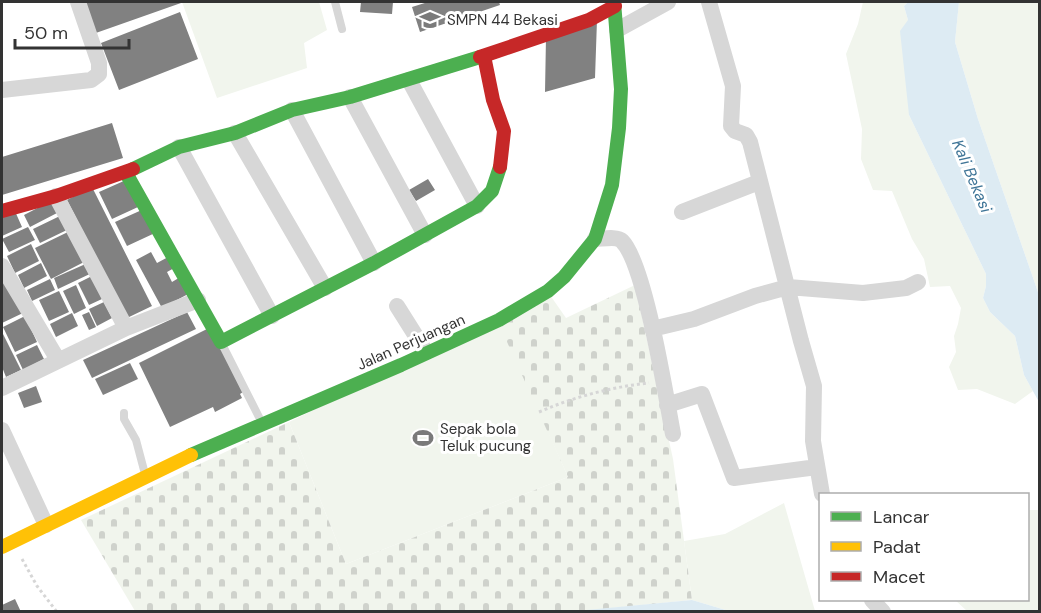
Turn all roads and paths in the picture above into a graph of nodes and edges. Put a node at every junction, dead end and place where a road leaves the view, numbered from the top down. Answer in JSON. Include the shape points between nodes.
{"nodes":[{"id":1,"x":78,"y":2,"type":"edge"},
{"id":2,"x":335,"y":2,"type":"edge"},
{"id":3,"x":668,"y":2,"type":"edge"},
{"id":4,"x":709,"y":2,"type":"edge"},
{"id":5,"x":614,"y":4,"type":"edge"},
{"id":6,"x":342,"y":29,"type":"dead end"},
{"id":7,"x":617,"y":30,"type":"junction"},
{"id":8,"x":483,"y":56,"type":"junction"},
{"id":9,"x":409,"y":80,"type":"junction"},
{"id":10,"x":2,"y":90,"type":"edge"},
{"id":11,"x":350,"y":97,"type":"junction"},
{"id":12,"x":292,"y":111,"type":"junction"},
{"id":13,"x":235,"y":134,"type":"junction"},
{"id":14,"x":179,"y":147,"type":"junction"},
{"id":15,"x":126,"y":173,"type":"junction"},
{"id":16,"x":759,"y":182,"type":"junction"},
{"id":17,"x":56,"y":196,"type":"junction"},
{"id":18,"x":477,"y":206,"type":"junction"},
{"id":19,"x":2,"y":211,"type":"edge"},
{"id":20,"x":682,"y":212,"type":"dead end"},
{"id":21,"x":425,"y":235,"type":"junction"},
{"id":22,"x":595,"y":239,"type":"junction"},
{"id":23,"x":374,"y":263,"type":"junction"},
{"id":24,"x":2,"y":266,"type":"edge"},
{"id":25,"x":918,"y":282,"type":"dead end"},
{"id":26,"x":788,"y":287,"type":"junction"},
{"id":27,"x":325,"y":288,"type":"junction"},
{"id":28,"x":198,"y":300,"type":"junction"},
{"id":29,"x":397,"y":306,"type":"dead end"},
{"id":30,"x":272,"y":316,"type":"junction"},
{"id":31,"x":126,"y":328,"type":"junction"},
{"id":32,"x":652,"y":329,"type":"junction"},
{"id":33,"x":221,"y":342,"type":"junction"},
{"id":34,"x":426,"y":352,"type":"junction"},
{"id":35,"x":58,"y":360,"type":"junction"},
{"id":36,"x":663,"y":384,"type":"junction"},
{"id":37,"x":2,"y":388,"type":"edge"},
{"id":38,"x":668,"y":405,"type":"junction"},
{"id":39,"x":538,"y":412,"type":"dead end"},
{"id":40,"x":124,"y":413,"type":"dead end"},
{"id":41,"x":262,"y":424,"type":"junction"},
{"id":42,"x":2,"y":430,"type":"edge"},
{"id":43,"x":672,"y":434,"type":"dead end"},
{"id":44,"x":817,"y":467,"type":"junction"},
{"id":45,"x":145,"y":476,"type":"junction"},
{"id":46,"x":822,"y":493,"type":"edge"},
{"id":47,"x":46,"y":525,"type":"junction"},
{"id":48,"x":2,"y":547,"type":"edge"},
{"id":49,"x":22,"y":560,"type":"dead end"},
{"id":50,"x":57,"y":612,"type":"edge"}],
"edges":[{"from":1,"to":10,"type":"street","via":[[99,63],[99,74],[91,80]]},
{"from":2,"to":6,"type":"lane"},
{"from":3,"to":7,"type":"street"},
{"from":4,"to":16,"type":"street","via":[[733,86],[731,126],[748,137]]},
{"from":5,"to":7,"type":"street","name":"Jalan Perjuangan"},
{"from":5,"to":8,"type":"street","via":[[589,20]]},
{"from":7,"to":22,"type":"street","name":"Jalan Perjuangan","via":[[619,128],[612,185]]},
{"from":8,"to":9,"type":"street"},
{"from":8,"to":18,"type":"street","via":[[504,142],[500,171],[492,191]]},
{"from":9,"to":11,"type":"street"},
{"from":9,"to":18,"type":"street"},
{"from":11,"to":12,"type":"street"},
{"from":11,"to":21,"type":"street"},
{"from":12,"to":13,"type":"street"},
{"from":12,"to":23,"type":"street"},
{"from":13,"to":14,"type":"street"},
{"from":13,"to":27,"type":"street"},
{"from":14,"to":15,"type":"street"},
{"from":14,"to":30,"type":"street"},
{"from":15,"to":17,"type":"street"},
{"from":15,"to":28,"type":"street"},
{"from":16,"to":20,"type":"street"},
{"from":16,"to":26,"type":"street"},
{"from":17,"to":19,"type":"street"},
{"from":17,"to":31,"type":"street"},
{"from":18,"to":21,"type":"street"},
{"from":21,"to":23,"type":"street"},
{"from":22,"to":32,"type":"street","via":[[622,241],[631,256]]},
{"from":22,"to":34,"type":"street","name":"Jalan Perjuangan","via":[[564,278],[548,291],[499,320]]},
{"from":23,"to":27,"type":"street"},
{"from":24,"to":35,"type":"street"},
{"from":25,"to":26,"type":"street","via":[[906,288],[863,293]]},
{"from":26,"to":32,"type":"street"},
{"from":26,"to":44,"type":"street","via":[[814,386],[813,441]]},
{"from":27,"to":30,"type":"street"},
{"from":28,"to":31,"type":"street"},
{"from":28,"to":33,"type":"street"},
{"from":29,"to":34,"type":"street"},
{"from":30,"to":33,"type":"street"},
{"from":31,"to":35,"type":"street"},
{"from":32,"to":36,"type":"street"},
{"from":33,"to":41,"type":"lane"},
{"from":34,"to":41,"type":"street","name":"Jalan Perjuangan"},
{"from":35,"to":37,"type":"street"},
{"from":36,"to":38,"type":"street"},
{"from":36,"to":39,"type":"path","via":[[616,387]]},
{"from":38,"to":43,"type":"street"},
{"from":38,"to":44,"type":"street","via":[[702,394],[734,478]]},
{"from":40,"to":45,"type":"lane"},
{"from":41,"to":45,"type":"street","name":"Jalan Perjuangan"},
{"from":42,"to":47,"type":"street"},
{"from":44,"to":46,"type":"street"},
{"from":45,"to":47,"type":"street","name":"Jalan Perjuangan"},
{"from":47,"to":48,"type":"street","name":"Jalan Perjuangan"},
{"from":49,"to":50,"type":"path"}]}
